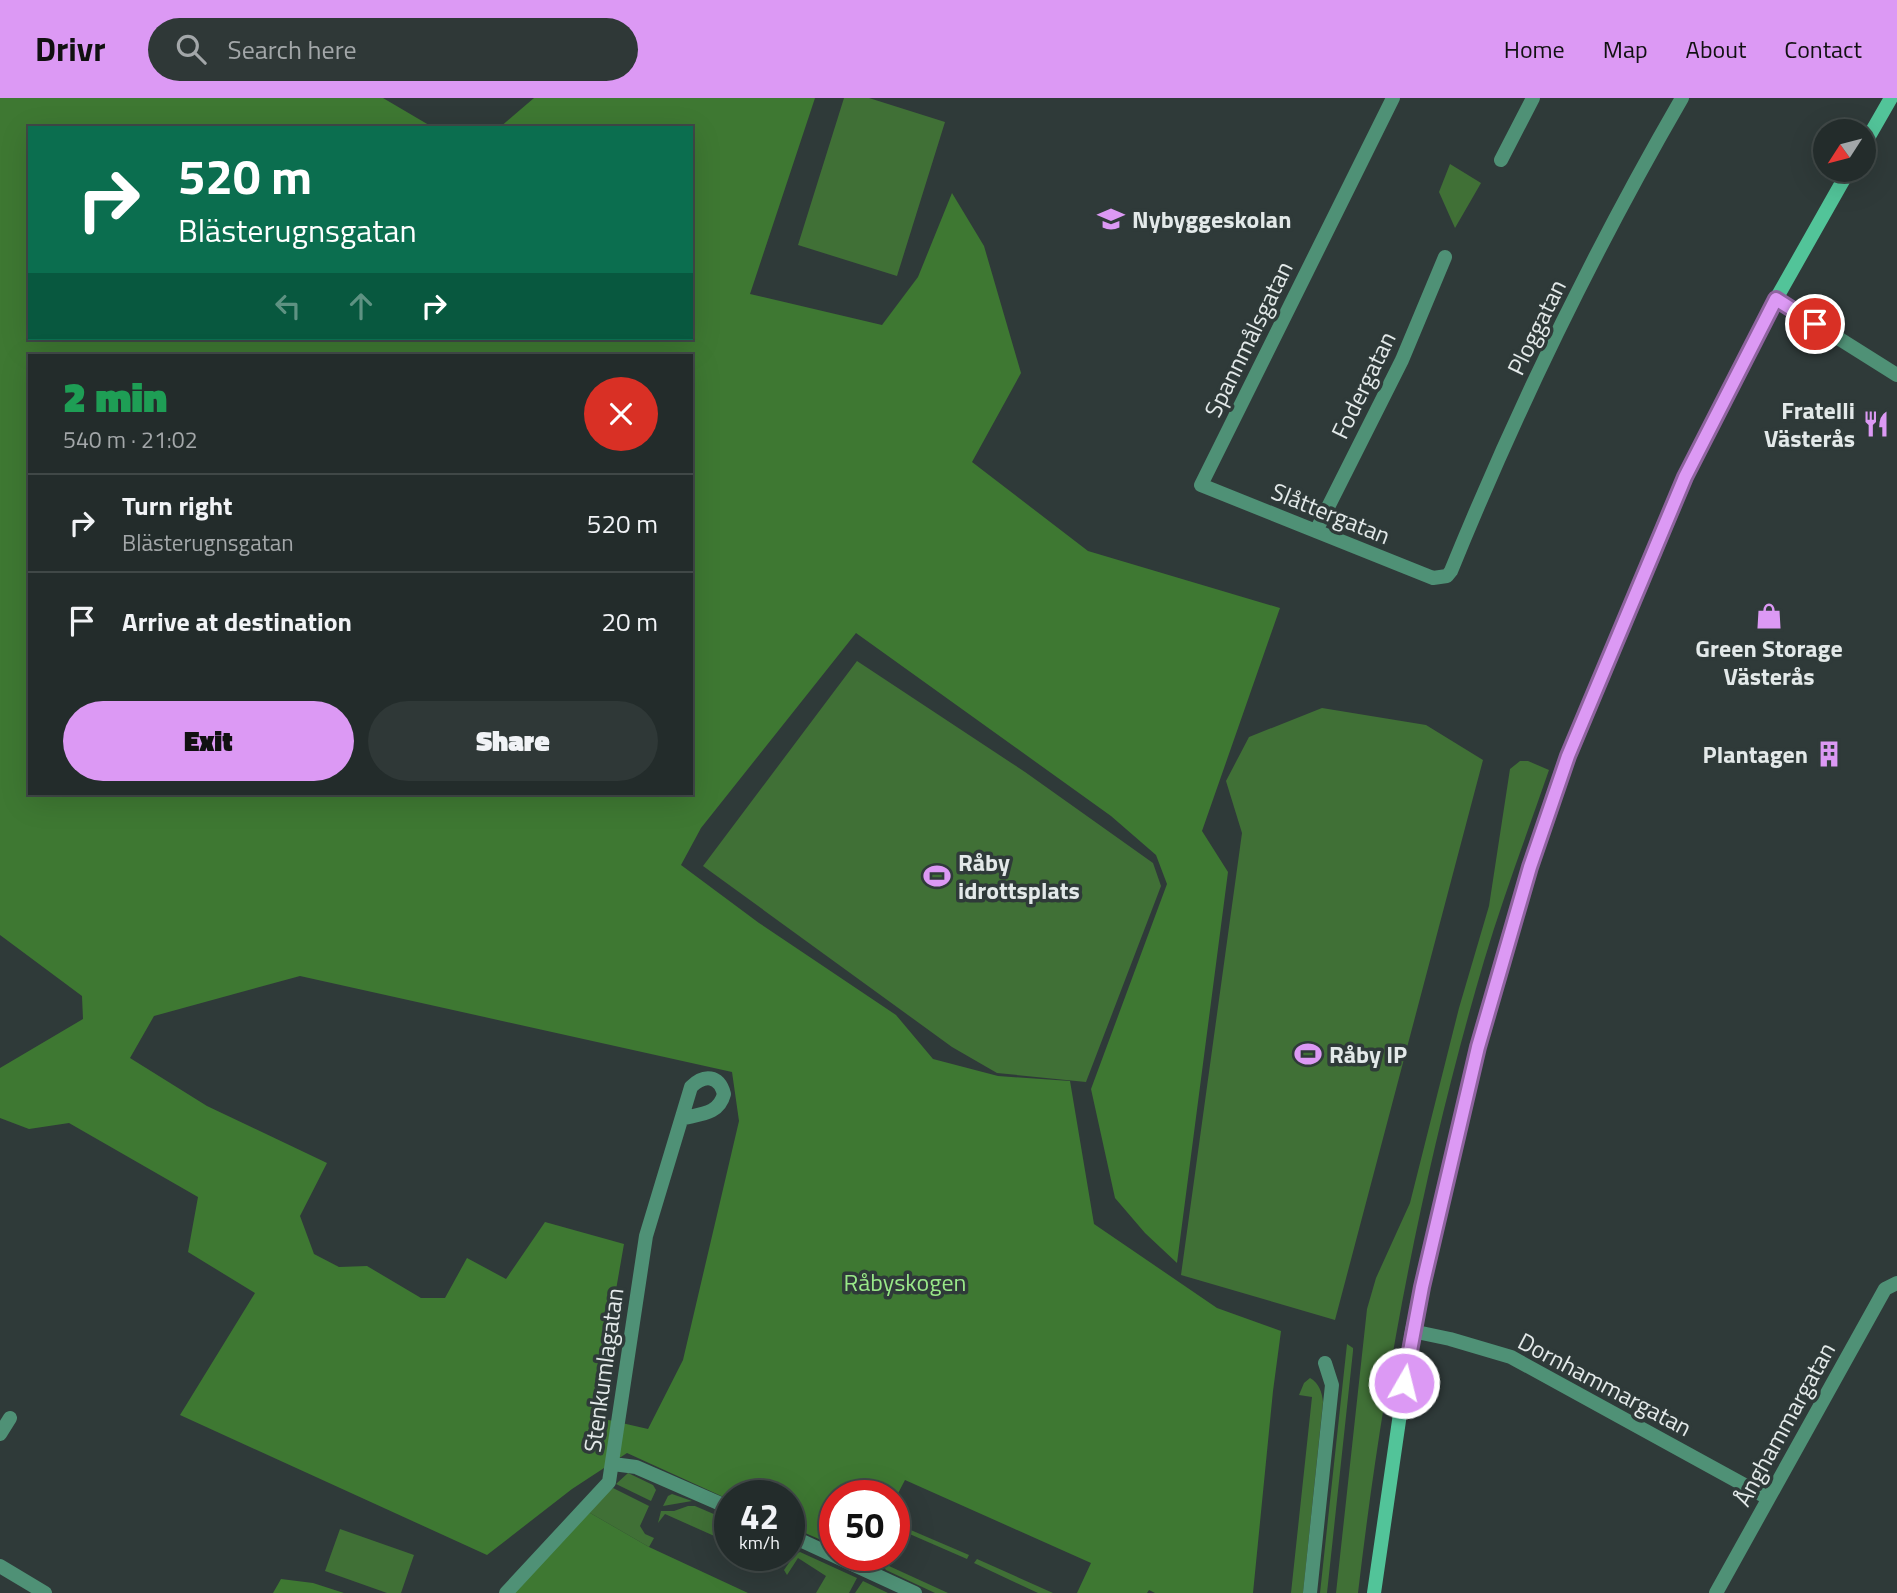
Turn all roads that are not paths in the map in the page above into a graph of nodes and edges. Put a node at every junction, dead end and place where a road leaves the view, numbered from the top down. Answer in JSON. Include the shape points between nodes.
{"nodes":[{"id":1,"x":1393,"y":98,"type":"edge"},
{"id":2,"x":1533,"y":98,"type":"edge"},
{"id":3,"x":1682,"y":98,"type":"edge"},
{"id":4,"x":1891,"y":98,"type":"edge"},
{"id":5,"x":1876,"y":124,"type":"edge"},
{"id":6,"x":1501,"y":160,"type":"dead end"},
{"id":7,"x":1842,"y":182,"type":"edge"},
{"id":8,"x":1445,"y":257,"type":"dead end"},
{"id":9,"x":1776,"y":299,"type":"junction"},
{"id":10,"x":1897,"y":374,"type":"edge"},
{"id":11,"x":1204,"y":486,"type":"joint"},
{"id":12,"x":1316,"y":531,"type":"junction"},
{"id":13,"x":1441,"y":578,"type":"joint"},
{"id":14,"x":684,"y":1118,"type":"dead end"},
{"id":15,"x":1897,"y":1283,"type":"edge"},
{"id":16,"x":1412,"y":1331,"type":"junction"},
{"id":17,"x":1325,"y":1363,"type":"dead end"},
{"id":18,"x":10,"y":1418,"type":"dead end"},
{"id":19,"x":0,"y":1434,"type":"edge"},
{"id":20,"x":613,"y":1464,"type":"junction"},
{"id":21,"x":1768,"y":1498,"type":"junction"},
{"id":22,"x":714,"y":1501,"type":"edge"},
{"id":23,"x":805,"y":1542,"type":"edge"},
{"id":24,"x":0,"y":1566,"type":"edge"},
{"id":25,"x":45,"y":1593,"type":"edge"},
{"id":26,"x":506,"y":1593,"type":"edge"},
{"id":27,"x":915,"y":1593,"type":"edge"},
{"id":28,"x":1310,"y":1593,"type":"edge"},
{"id":29,"x":1374,"y":1593,"type":"edge"},
{"id":30,"x":1716,"y":1593,"type":"edge"}],
"edges":[{"from":1,"to":11,"type":"street","name":"Spannmålsgatan"},
{"from":2,"to":6,"type":"street"},
{"from":3,"to":13,"type":"street","name":"Ploggatan","via":[[1543,362],[1451,571]]},
{"from":4,"to":5,"type":"main road"},
{"from":7,"to":9,"type":"main road"},
{"from":8,"to":12,"type":"street","name":"Fodergatan","via":[[1402,360]]},
{"from":9,"to":10,"type":"street"},
{"from":9,"to":16,"type":"main road","via":[[1685,477],[1568,756],[1530,867],[1478,1047]]},
{"from":11,"to":12,"type":"street","name":"Slåttergatan"},
{"from":12,"to":13,"type":"street","name":"Slåttergatan","via":[[1415,572]]},
{"from":14,"to":20,"type":"street","name":"Stenkumlagatan","via":[[646,1236]]},
{"from":15,"to":21,"type":"street","name":"Ånghammargatan","via":[[1885,1289]]},
{"from":16,"to":21,"type":"street","name":"Dornhammargatan","via":[[1511,1357]]},
{"from":16,"to":29,"type":"main road"},
{"from":17,"to":28,"type":"street","via":[[1332,1385]]},
{"from":18,"to":19,"type":"street"},
{"from":20,"to":22,"type":"street","via":[[636,1467]]},
{"from":20,"to":26,"type":"street","name":"Stenkumlagatan","via":[[609,1482]]},
{"from":21,"to":30,"type":"street","name":"Ånghammargatan"},
{"from":23,"to":27,"type":"street"},
{"from":24,"to":25,"type":"street"}]}
